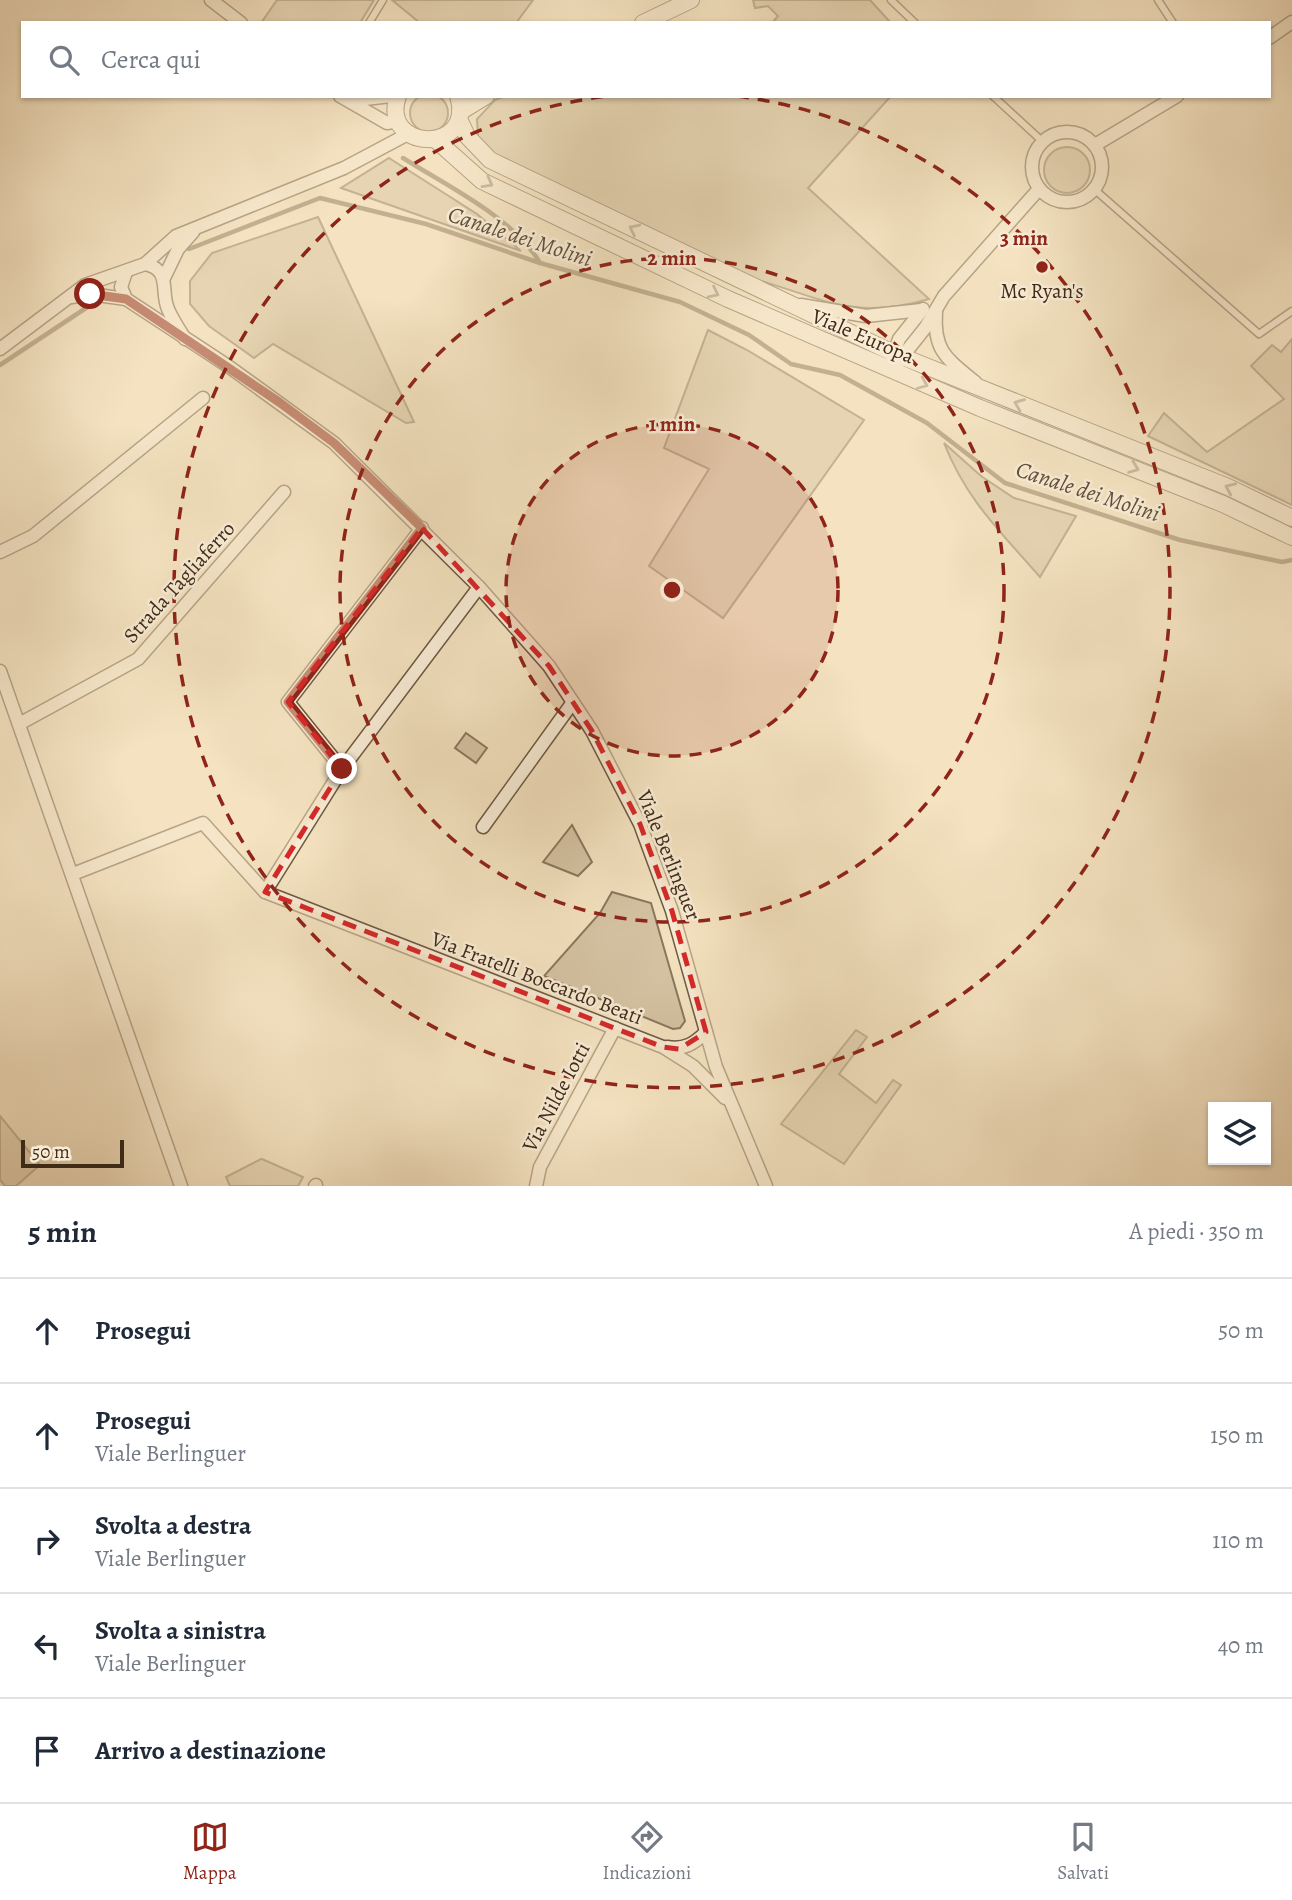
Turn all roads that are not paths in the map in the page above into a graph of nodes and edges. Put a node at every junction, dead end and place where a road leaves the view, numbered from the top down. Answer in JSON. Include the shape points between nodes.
{"nodes":[{"id":1,"x":211,"y":0,"type":"edge"},
{"id":2,"x":383,"y":0,"type":"edge"},
{"id":3,"x":691,"y":0,"type":"edge"},
{"id":4,"x":891,"y":0,"type":"edge"},
{"id":5,"x":1158,"y":0,"type":"edge"},
{"id":6,"x":238,"y":21,"type":"edge"},
{"id":7,"x":370,"y":21,"type":"edge"},
{"id":8,"x":647,"y":21,"type":"edge"},
{"id":9,"x":913,"y":21,"type":"edge"},
{"id":10,"x":1172,"y":21,"type":"edge"},
{"id":11,"x":1292,"y":22,"type":"edge"},
{"id":12,"x":1271,"y":37,"type":"edge"},
{"id":13,"x":343,"y":98,"type":"edge"},
{"id":14,"x":398,"y":98,"type":"edge"},
{"id":15,"x":482,"y":98,"type":"edge"},
{"id":16,"x":995,"y":98,"type":"edge"},
{"id":17,"x":1174,"y":98,"type":"edge"},
{"id":18,"x":459,"y":109,"type":"edge"},
{"id":19,"x":403,"y":128,"type":"junction"},
{"id":20,"x":436,"y":140,"type":"junction"},
{"id":21,"x":1042,"y":141,"type":"junction"},
{"id":22,"x":1095,"y":145,"type":"junction"},
{"id":23,"x":1039,"y":189,"type":"junction"},
{"id":24,"x":1094,"y":189,"type":"junction"},
{"id":25,"x":193,"y":232,"type":"junction"},
{"id":26,"x":145,"y":264,"type":"junction"},
{"id":27,"x":126,"y":272,"type":"junction"},
{"id":28,"x":164,"y":278,"type":"junction"},
{"id":29,"x":165,"y":292,"type":"junction"},
{"id":30,"x":944,"y":296,"type":"junction"},
{"id":31,"x":65,"y":298,"type":"junction"},
{"id":32,"x":129,"y":302,"type":"junction"},
{"id":33,"x":791,"y":303,"type":"junction"},
{"id":34,"x":921,"y":310,"type":"junction"},
{"id":35,"x":936,"y":311,"type":"junction"},
{"id":36,"x":1292,"y":311,"type":"edge"},
{"id":37,"x":187,"y":342,"type":"junction"},
{"id":38,"x":0,"y":349,"type":"edge"},
{"id":39,"x":898,"y":355,"type":"junction"},
{"id":40,"x":890,"y":370,"type":"junction"},
{"id":41,"x":983,"y":389,"type":"junction"},
{"id":42,"x":203,"y":398,"type":"dead end"},
{"id":43,"x":284,"y":492,"type":"dead end"},
{"id":44,"x":1292,"y":518,"type":"edge"},
{"id":45,"x":422,"y":528,"type":"junction"},
{"id":46,"x":1292,"y":537,"type":"edge"},
{"id":47,"x":0,"y":552,"type":"edge"},
{"id":48,"x":479,"y":587,"type":"junction"},
{"id":49,"x":0,"y":671,"type":"edge"},
{"id":50,"x":573,"y":702,"type":"junction"},
{"id":51,"x":19,"y":724,"type":"junction"},
{"id":52,"x":342,"y":769,"type":"junction"},
{"id":53,"x":483,"y":827,"type":"dead end"},
{"id":54,"x":73,"y":874,"type":"junction"},
{"id":55,"x":265,"y":891,"type":"junction"},
{"id":56,"x":615,"y":1028,"type":"junction"},
{"id":57,"x":706,"y":1032,"type":"junction"},
{"id":58,"x":686,"y":1046,"type":"junction"},
{"id":59,"x":663,"y":1047,"type":"junction"},
{"id":60,"x":714,"y":1059,"type":"junction"},
{"id":61,"x":693,"y":1066,"type":"junction"},
{"id":62,"x":732,"y":1106,"type":"junction"},
{"id":63,"x":181,"y":1186,"type":"edge"},
{"id":64,"x":536,"y":1186,"type":"edge"},
{"id":65,"x":765,"y":1186,"type":"edge"}],
"edges":[{"from":1,"to":6,"type":"street"},
{"from":2,"to":7,"type":"lane"},
{"from":3,"to":8,"type":"street"},
{"from":4,"to":9,"type":"lane"},
{"from":5,"to":10,"type":"lane"},
{"from":11,"to":12,"type":"street"},
{"from":13,"to":19,"type":"street"},
{"from":14,"to":19,"type":"street","via":[[396,111]]},
{"from":15,"to":18,"type":"street"},
{"from":16,"to":21,"type":"lane"},
{"from":17,"to":22,"type":"street"},
{"from":18,"to":20,"type":"street","via":[[453,129]]},
{"from":33,"to":18,"type":"street","name":"Viale Europa","one_way":true,"via":[[490,160],[467,136]]},
{"from":19,"to":20,"type":"street","via":[[417,139]]},
{"from":19,"to":25,"type":"street","via":[[344,168]]},
{"from":20,"to":40,"type":"street","name":"Viale Europa","one_way":true,"via":[[482,181],[728,299]]},
{"from":21,"to":22,"type":"street","via":[[1075,132]]},
{"from":21,"to":23,"type":"street","via":[[1031,170]]},
{"from":22,"to":24,"type":"street","via":[[1102,167]]},
{"from":23,"to":24,"type":"street","via":[[1067,202]]},
{"from":23,"to":30,"type":"street"},
{"from":24,"to":36,"type":"lane","via":[[1259,334]]},
{"from":25,"to":26,"type":"street","via":[[176,236]]},
{"from":25,"to":28,"type":"street","via":[[178,249]]},
{"from":26,"to":27,"type":"street"},
{"from":26,"to":28,"type":"street"},
{"from":27,"to":31,"type":"street","via":[[85,285]]},
{"from":27,"to":32,"type":"street","via":[[121,287]]},
{"from":28,"to":29,"type":"street"},
{"from":29,"to":32,"type":"street","via":[[154,306]]},
{"from":29,"to":37,"type":"street","via":[[167,308]]},
{"from":30,"to":34,"type":"street"},
{"from":30,"to":35,"type":"street"},
{"from":31,"to":32,"type":"street","via":[[90,294]]},
{"from":31,"to":38,"type":"street"},
{"from":32,"to":37,"type":"street","name":"Viale Berlinguer"},
{"from":33,"to":34,"type":"street","via":[[866,316]]},
{"from":33,"to":39,"type":"street","name":"Viale Europa"},
{"from":34,"to":39,"type":"street","via":[[898,339]]},
{"from":35,"to":39,"type":"street"},
{"from":35,"to":41,"type":"street","via":[[935,338],[943,356]]},
{"from":37,"to":45,"type":"street","name":"Viale Berlinguer","via":[[334,443]]},
{"from":39,"to":40,"type":"street"},
{"from":39,"to":41,"type":"street","name":"Viale Europa"},
{"from":40,"to":46,"type":"street","name":"Viale Europa","one_way":true},
{"from":44,"to":41,"type":"street","name":"Viale Europa","one_way":true,"via":[[1228,487]]},
{"from":42,"to":47,"type":"street","via":[[33,536]]},
{"from":43,"to":51,"type":"street","name":"Strada Tagliaferro","via":[[138,659]]},
{"from":45,"to":48,"type":"street","name":"Viale Berlinguer"},
{"from":45,"to":52,"type":"street","via":[[288,702]]},
{"from":48,"to":50,"type":"street","name":"Viale Berlinguer","via":[[549,666]]},
{"from":48,"to":52,"type":"street"},
{"from":49,"to":51,"type":"street"},
{"from":50,"to":53,"type":"street"},
{"from":50,"to":57,"type":"street","name":"Viale Berlinguer","via":[[640,824],[672,911]]},
{"from":51,"to":54,"type":"street"},
{"from":52,"to":55,"type":"street"},
{"from":54,"to":55,"type":"street","via":[[203,823]]},
{"from":54,"to":63,"type":"street"},
{"from":55,"to":56,"type":"street","name":"Via Fratelli Boccardo Beati"},
{"from":56,"to":59,"type":"street","name":"Via Fratelli Boccardo Beati"},
{"from":56,"to":64,"type":"street","name":"Via Nilde Iotti","via":[[540,1167]]},
{"from":57,"to":58,"type":"street"},
{"from":57,"to":60,"type":"street","name":"Viale Berlinguer"},
{"from":58,"to":59,"type":"street","name":"Via Fratelli Boccardo Beati"},
{"from":58,"to":60,"type":"street","name":"Via Fratelli Boccardo Beati"},
{"from":59,"to":61,"type":"street","name":"Via Fratelli Boccardo Beati"},
{"from":60,"to":61,"type":"street"},
{"from":60,"to":62,"type":"street"},
{"from":61,"to":62,"type":"street","name":"Via Fratelli Boccardo Beati"},
{"from":62,"to":65,"type":"street"}]}
